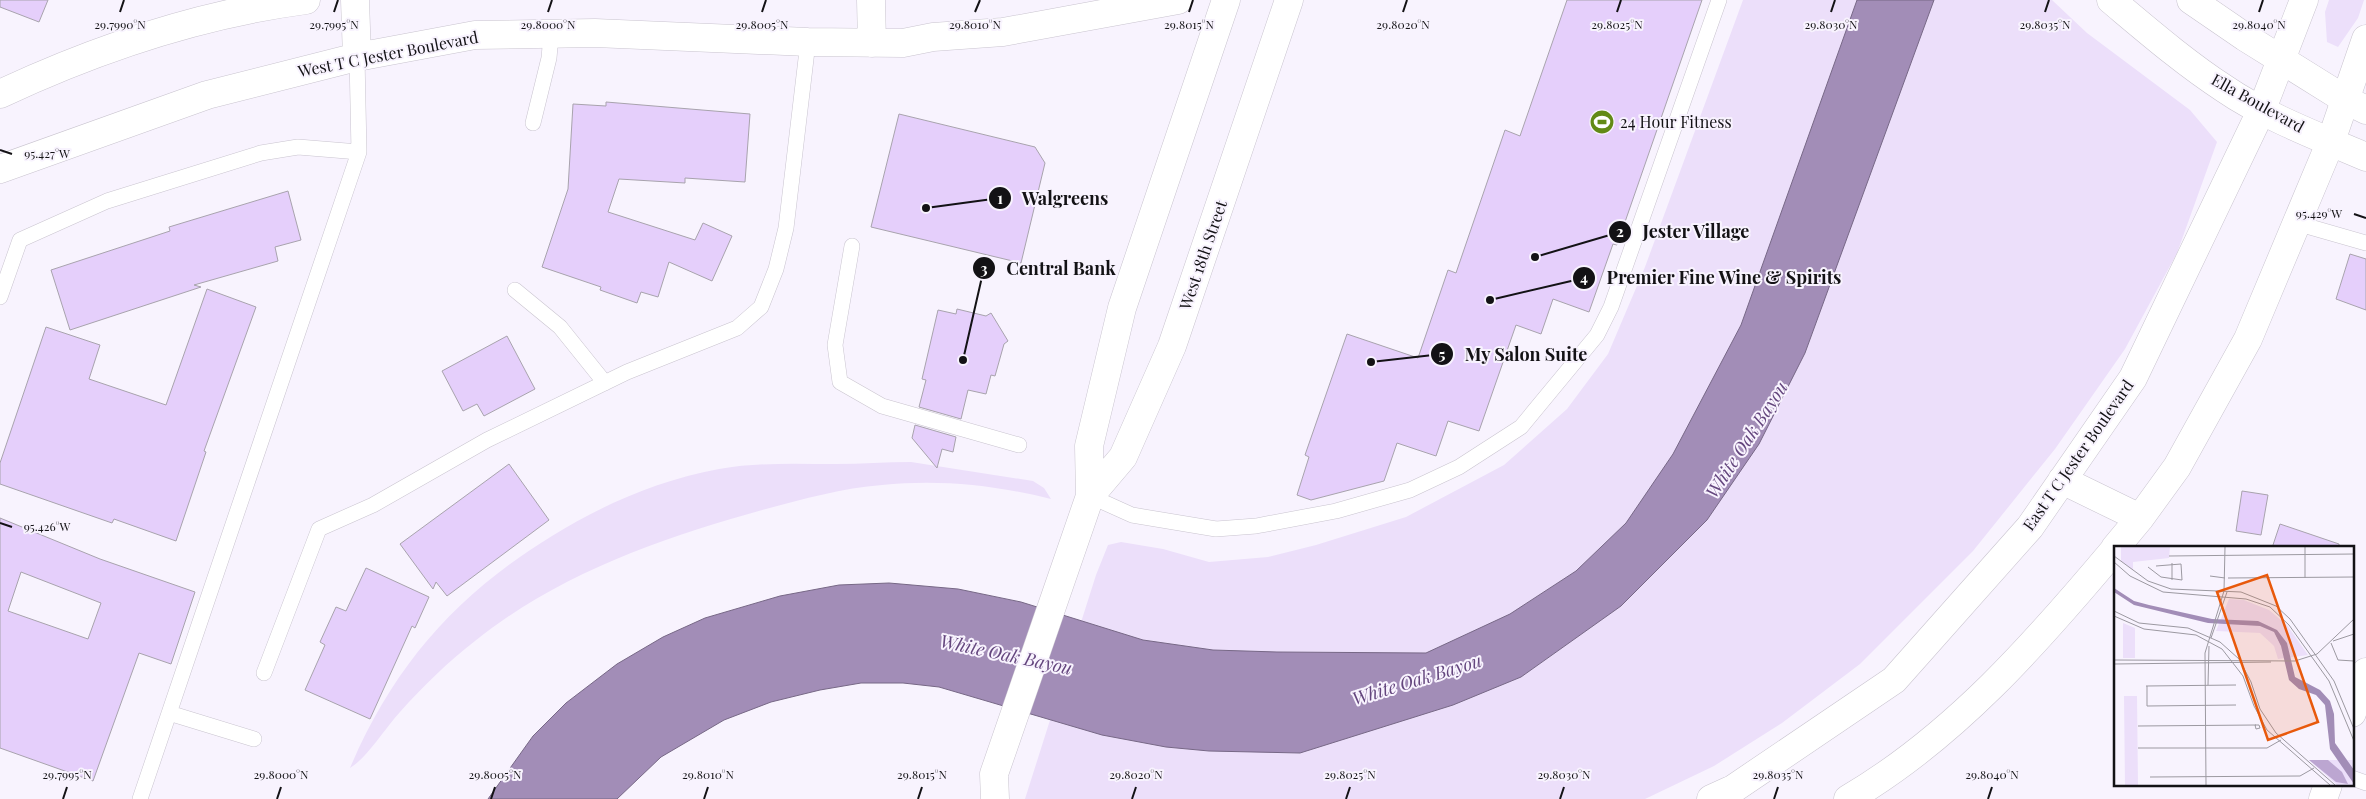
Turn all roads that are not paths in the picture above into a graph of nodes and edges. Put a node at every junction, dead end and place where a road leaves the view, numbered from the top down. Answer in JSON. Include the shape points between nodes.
{"nodes":[{"id":1,"x":306,"y":0,"type":"edge"},
{"id":2,"x":355,"y":0,"type":"edge"},
{"id":3,"x":871,"y":0,"type":"edge"},
{"id":4,"x":1178,"y":0,"type":"edge"},
{"id":5,"x":1226,"y":0,"type":"edge"},
{"id":6,"x":1289,"y":0,"type":"edge"},
{"id":7,"x":1719,"y":0,"type":"edge"},
{"id":8,"x":2111,"y":0,"type":"edge"},
{"id":9,"x":2190,"y":0,"type":"edge"},
{"id":10,"x":2304,"y":0,"type":"edge"},
{"id":11,"x":551,"y":35,"type":"junction"},
{"id":12,"x":2366,"y":39,"type":"edge"},
{"id":13,"x":808,"y":42,"type":"junction"},
{"id":14,"x":872,"y":43,"type":"junction"},
{"id":15,"x":357,"y":57,"type":"junction"},
{"id":16,"x":2281,"y":59,"type":"junction"},
{"id":17,"x":0,"y":94,"type":"edge"},
{"id":18,"x":2356,"y":105,"type":"edge"},
{"id":19,"x":2262,"y":109,"type":"junction"},
{"id":20,"x":533,"y":123,"type":"dead end"},
{"id":21,"x":2331,"y":142,"type":"junction"},
{"id":22,"x":359,"y":152,"type":"junction"},
{"id":23,"x":2366,"y":157,"type":"edge"},
{"id":24,"x":0,"y":169,"type":"edge"},
{"id":25,"x":2296,"y":223,"type":"junction"},
{"id":26,"x":2366,"y":243,"type":"edge"},
{"id":27,"x":852,"y":246,"type":"dead end"},
{"id":28,"x":515,"y":290,"type":"dead end"},
{"id":29,"x":0,"y":297,"type":"edge"},
{"id":30,"x":605,"y":383,"type":"junction"},
{"id":31,"x":1019,"y":445,"type":"dead end"},
{"id":32,"x":2062,"y":480,"type":"junction"},
{"id":33,"x":1090,"y":496,"type":"junction"},
{"id":34,"x":2140,"y":518,"type":"junction"},
{"id":35,"x":2117,"y":546,"type":"edge"},
{"id":36,"x":2114,"y":549,"type":"edge"},
{"id":37,"x":2366,"y":672,"type":"edge"},
{"id":38,"x":264,"y":673,"type":"dead end"},
{"id":39,"x":2354,"y":707,"type":"edge"},
{"id":40,"x":168,"y":713,"type":"junction"},
{"id":41,"x":254,"y":739,"type":"dead end"},
{"id":42,"x":996,"y":778,"type":"edge"},
{"id":43,"x":2354,"y":779,"type":"edge"},
{"id":44,"x":2366,"y":783,"type":"edge"},
{"id":45,"x":2328,"y":786,"type":"edge"},
{"id":46,"x":1728,"y":796,"type":"edge"},
{"id":47,"x":140,"y":799,"type":"edge"},
{"id":48,"x":975,"y":799,"type":"edge"},
{"id":49,"x":1848,"y":799,"type":"edge"},
{"id":50,"x":2323,"y":799,"type":"edge"}],
"edges":[{"from":1,"to":17,"type":"main road","via":[[258,7],[146,37]]},
{"from":2,"to":15,"type":"main road"},
{"from":3,"to":14,"type":"main road"},
{"from":4,"to":14,"type":"main road","name":"West T C Jester Boulevard","via":[[1003,32],[932,37],[903,43]]},
{"from":5,"to":33,"type":"main road","name":"West 18th Street","via":[[1122,308],[1089,446]]},
{"from":6,"to":33,"type":"main road","name":"West 18th Street","via":[[1172,346],[1124,457]]},
{"from":7,"to":33,"type":"lane","via":[[1612,307],[1597,335],[1521,427],[1460,468],[1410,490],[1336,510],[1256,526],[1216,529],[1132,515]]},
{"from":8,"to":19,"type":"main road","name":"Ella Boulevard","via":[[2226,90]]},
{"from":9,"to":16,"type":"main road"},
{"from":10,"to":16,"type":"main road","name":"East T C Jester Boulevard"},
{"from":11,"to":13,"type":"main road","name":"West T C Jester Boulevard","via":[[595,33]]},
{"from":11,"to":15,"type":"main road","name":"West T C Jester Boulevard","via":[[475,35]]},
{"from":11,"to":20,"type":"lane","via":[[549,58]]},
{"from":12,"to":18,"type":"main road"},
{"from":13,"to":14,"type":"main road","name":"West T C Jester Boulevard"},
{"from":13,"to":30,"type":"lane","via":[[786,228],[776,269],[761,307],[737,328]]},
{"from":15,"to":22,"type":"lane"},
{"from":15,"to":24,"type":"main road","name":"West T C Jester Boulevard","via":[[207,95]]},
{"from":16,"to":18,"type":"main road"},
{"from":16,"to":19,"type":"main road","name":"East T C Jester Boulevard"},
{"from":18,"to":21,"type":"main road"},
{"from":19,"to":21,"type":"main road","name":"Ella Boulevard"},
{"from":19,"to":32,"type":"main road","name":"East T C Jester Boulevard","via":[[2133,378]]},
{"from":21,"to":23,"type":"main road","name":"Ella Boulevard"},
{"from":21,"to":25,"type":"main road"},
{"from":22,"to":29,"type":"lane","via":[[298,147],[261,153],[106,201],[20,240]]},
{"from":22,"to":40,"type":"lane"},
{"from":25,"to":26,"type":"lane"},
{"from":25,"to":34,"type":"main road","via":[[2248,339],[2177,467]]},
{"from":27,"to":31,"type":"lane","via":[[835,345],[840,382],[882,406]]},
{"from":28,"to":30,"type":"lane","via":[[560,327]]},
{"from":30,"to":38,"type":"lane","via":[[487,440],[373,506],[319,529]]},
{"from":32,"to":34,"type":"main road"},
{"from":32,"to":46,"type":"main road","name":"East T C Jester Boulevard","via":[[2030,527],[1894,680]]},
{"from":33,"to":42,"type":"main road","name":"West 18th Street"},
{"from":34,"to":35,"type":"main road"},
{"from":36,"to":49,"type":"main road","via":[[2064,609],[1966,712],[1881,779]]},
{"from":37,"to":39,"type":"main road"},
{"from":40,"to":41,"type":"lane"},
{"from":40,"to":47,"type":"lane"},
{"from":42,"to":48,"type":"main road","name":"West 18th Street"},
{"from":43,"to":44,"type":"lane"},
{"from":45,"to":50,"type":"main road"}]}
